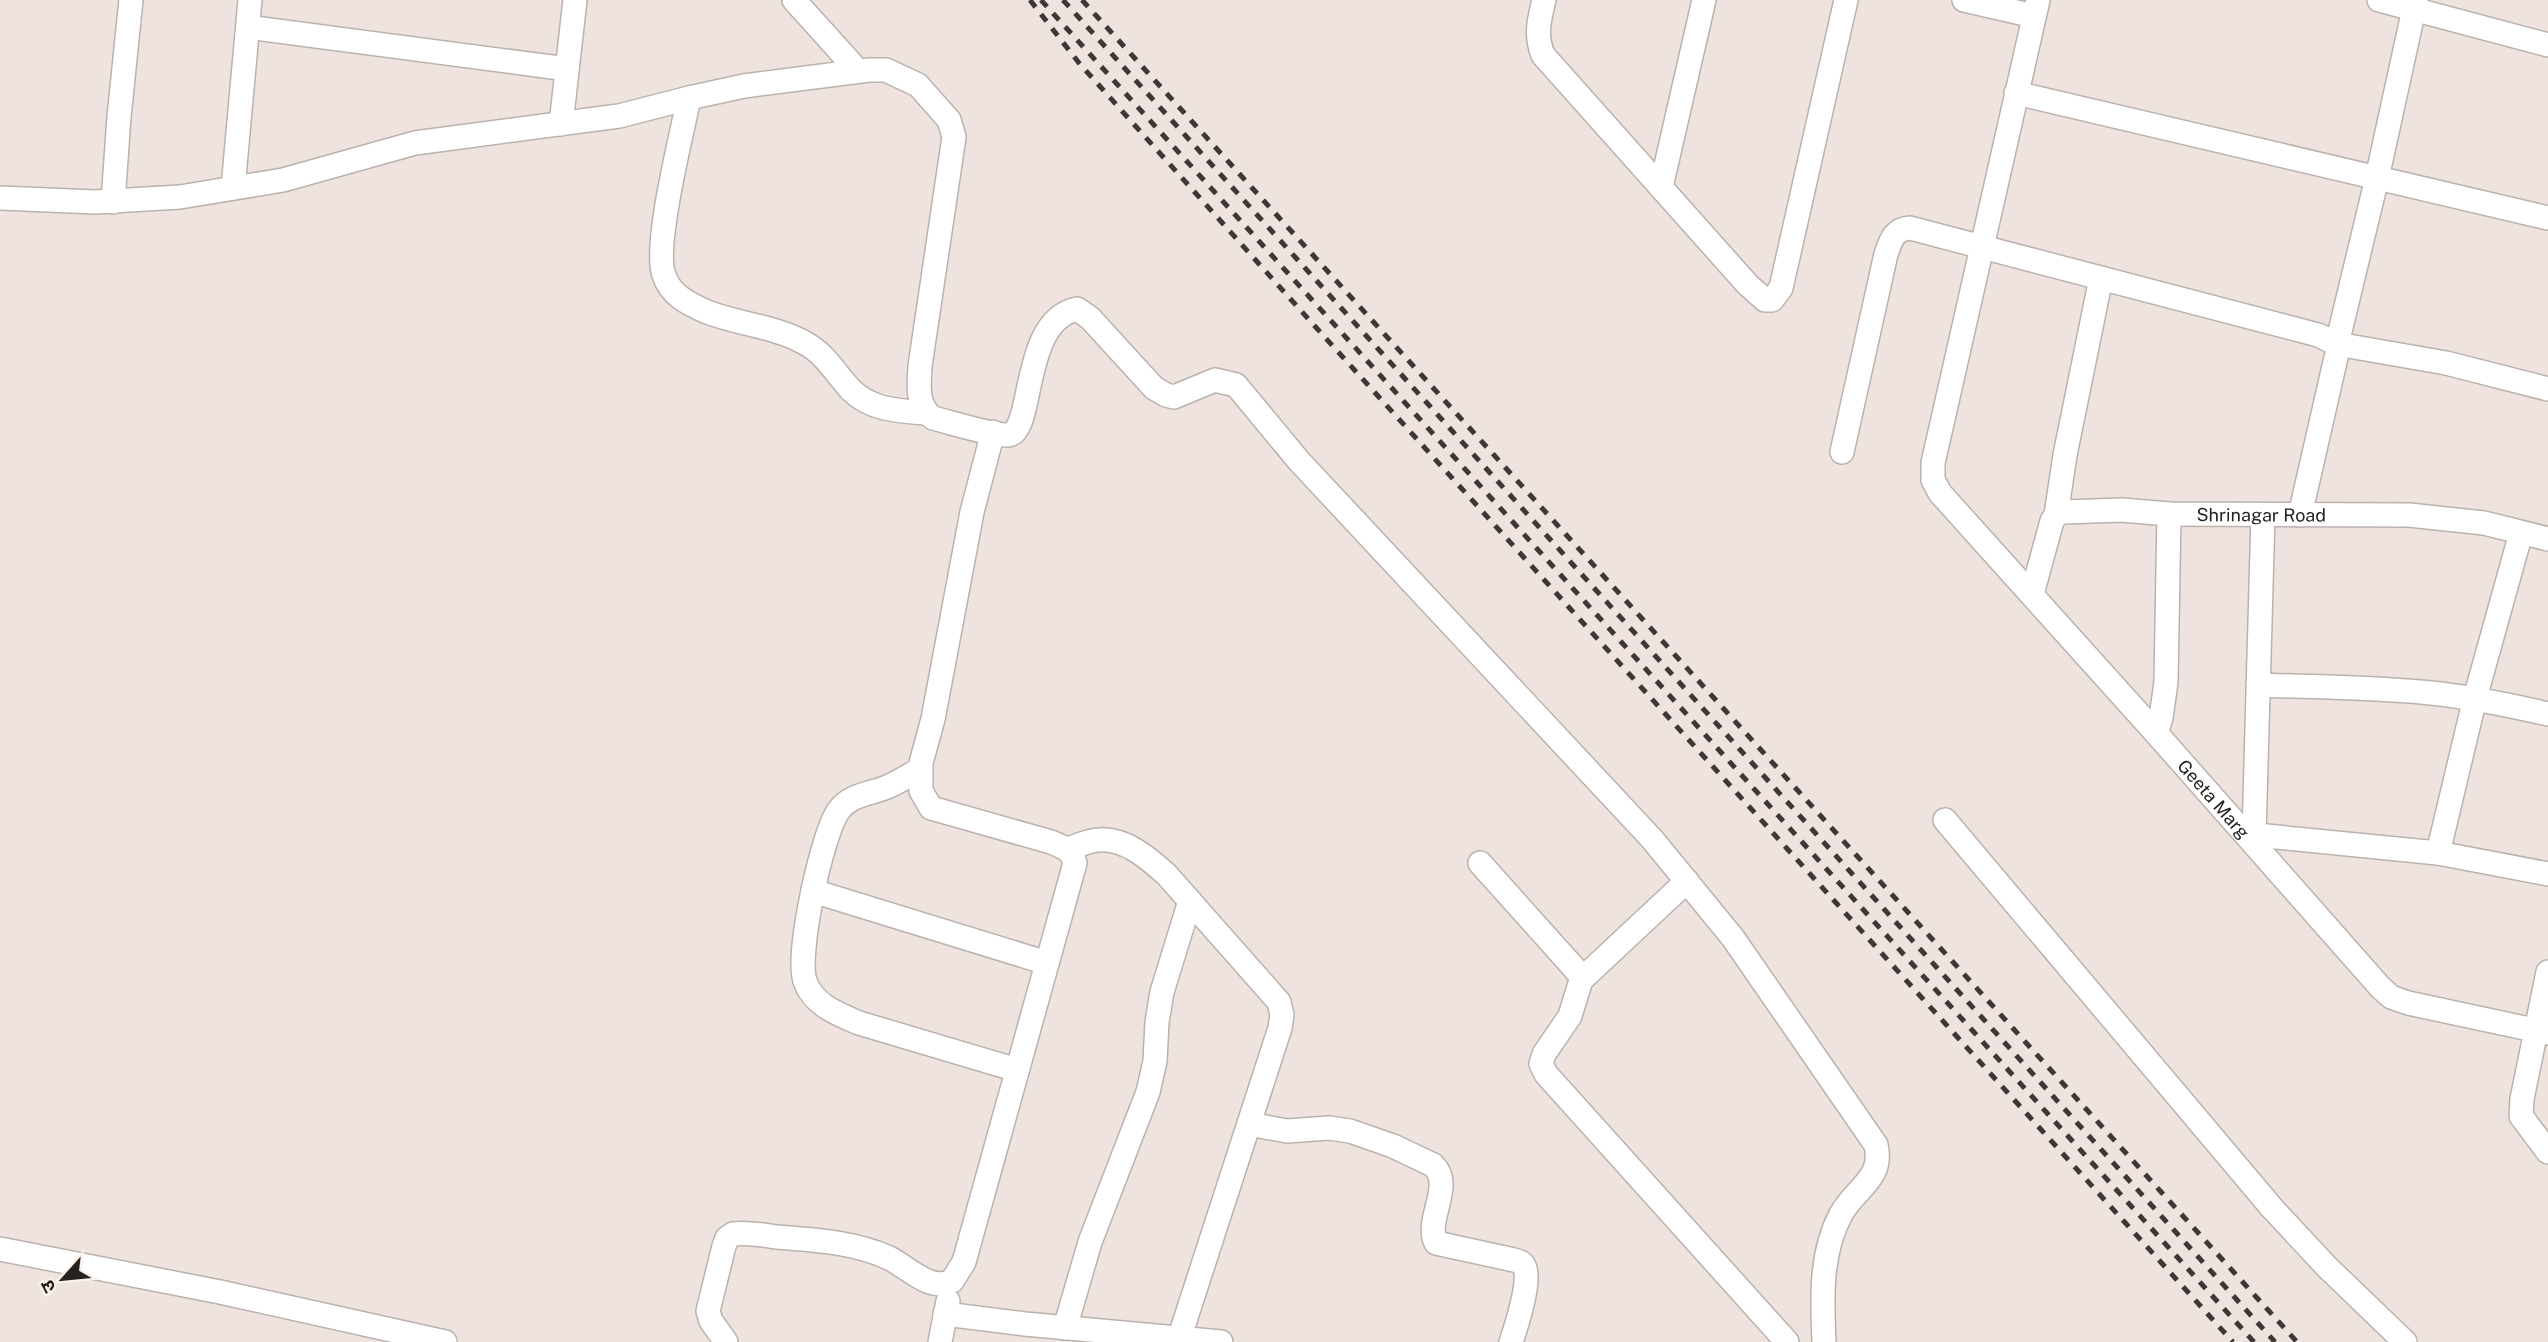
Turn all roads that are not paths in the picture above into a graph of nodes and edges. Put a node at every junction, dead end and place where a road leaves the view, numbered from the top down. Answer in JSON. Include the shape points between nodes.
{"nodes":[{"id":1,"x":131,"y":0,"type":"edge"},
{"id":2,"x":250,"y":0,"type":"edge"},
{"id":3,"x":575,"y":0,"type":"edge"},
{"id":4,"x":794,"y":0,"type":"edge"},
{"id":5,"x":1544,"y":0,"type":"edge"},
{"id":6,"x":1704,"y":0,"type":"edge"},
{"id":7,"x":1846,"y":0,"type":"edge"},
{"id":8,"x":1964,"y":0,"type":"edge"},
{"id":9,"x":2379,"y":0,"type":"edge"},
{"id":10,"x":2415,"y":4,"type":"edge"},
{"id":11,"x":2036,"y":8,"type":"edge"},
{"id":12,"x":248,"y":27,"type":"junction"},
{"id":13,"x":2548,"y":45,"type":"edge"},
{"id":14,"x":567,"y":69,"type":"junction"},
{"id":15,"x":858,"y":71,"type":"junction"},
{"id":16,"x":2016,"y":93,"type":"junction"},
{"id":17,"x":689,"y":97,"type":"junction"},
{"id":18,"x":561,"y":124,"type":"junction"},
{"id":19,"x":2377,"y":178,"type":"junction"},
{"id":20,"x":1661,"y":187,"type":"junction"},
{"id":21,"x":233,"y":188,"type":"junction"},
{"id":22,"x":0,"y":198,"type":"edge"},
{"id":23,"x":113,"y":202,"type":"junction"},
{"id":24,"x":2548,"y":218,"type":"edge"},
{"id":25,"x":1982,"y":246,"type":"junction"},
{"id":26,"x":2102,"y":278,"type":"junction"},
{"id":27,"x":2337,"y":344,"type":"junction"},
{"id":28,"x":2548,"y":389,"type":"edge"},
{"id":29,"x":926,"y":413,"type":"junction"},
{"id":30,"x":993,"y":432,"type":"junction"},
{"id":31,"x":1842,"y":452,"type":"dead end"},
{"id":32,"x":2169,"y":514,"type":"junction"},
{"id":33,"x":2263,"y":515,"type":"junction"},
{"id":34,"x":2301,"y":515,"type":"junction"},
{"id":35,"x":2056,"y":516,"type":"junction"},
{"id":36,"x":2521,"y":533,"type":"junction"},
{"id":37,"x":2548,"y":539,"type":"edge"},
{"id":38,"x":2032,"y":594,"type":"junction"},
{"id":39,"x":2258,"y":685,"type":"junction"},
{"id":40,"x":2475,"y":698,"type":"junction"},
{"id":41,"x":2548,"y":713,"type":"edge"},
{"id":42,"x":2156,"y":733,"type":"junction"},
{"id":43,"x":920,"y":769,"type":"junction"},
{"id":44,"x":1945,"y":820,"type":"dead end"},
{"id":45,"x":2250,"y":835,"type":"junction"},
{"id":46,"x":1068,"y":849,"type":"junction"},
{"id":47,"x":2438,"y":853,"type":"junction"},
{"id":48,"x":1480,"y":863,"type":"dead end"},
{"id":49,"x":2548,"y":874,"type":"edge"},
{"id":50,"x":1687,"y":881,"type":"junction"},
{"id":51,"x":813,"y":891,"type":"junction"},
{"id":52,"x":1190,"y":901,"type":"junction"},
{"id":53,"x":1047,"y":963,"type":"junction"},
{"id":54,"x":2548,"y":972,"type":"edge"},
{"id":55,"x":1583,"y":978,"type":"junction"},
{"id":56,"x":2542,"y":1031,"type":"edge"},
{"id":57,"x":1017,"y":1070,"type":"junction"},
{"id":58,"x":1249,"y":1124,"type":"junction"},
{"id":59,"x":2548,"y":1152,"type":"edge"},
{"id":60,"x":0,"y":1249,"type":"edge"},
{"id":61,"x":952,"y":1281,"type":"junction"},
{"id":62,"x":945,"y":1314,"type":"junction"},
{"id":63,"x":1065,"y":1328,"type":"junction"},
{"id":64,"x":1124,"y":1338,"type":"edge"},
{"id":65,"x":1179,"y":1339,"type":"junction"},
{"id":66,"x":445,"y":1342,"type":"edge"},
{"id":67,"x":726,"y":1342,"type":"edge"},
{"id":68,"x":940,"y":1342,"type":"edge"},
{"id":69,"x":1221,"y":1342,"type":"edge"},
{"id":70,"x":1511,"y":1342,"type":"edge"},
{"id":71,"x":1787,"y":1342,"type":"edge"},
{"id":72,"x":1824,"y":1342,"type":"edge"},
{"id":73,"x":2405,"y":1342,"type":"edge"}],
"edges":[{"from":1,"to":23,"type":"street"},
{"from":2,"to":12,"type":"street"},
{"from":3,"to":14,"type":"street"},
{"from":4,"to":15,"type":"street"},
{"from":5,"to":20,"type":"street","via":[[1537,41],[1543,55]]},
{"from":6,"to":20,"type":"street"},
{"from":7,"to":20,"type":"street","via":[[1781,288],[1772,300],[1765,300],[1748,285]]},
{"from":8,"to":11,"type":"street"},
{"from":9,"to":10,"type":"street"},
{"from":10,"to":13,"type":"street"},
{"from":10,"to":19,"type":"street"},
{"from":11,"to":16,"type":"street"},
{"from":12,"to":14,"type":"street"},
{"from":12,"to":21,"type":"street"},
{"from":14,"to":18,"type":"street"},
{"from":15,"to":17,"type":"street"},
{"from":15,"to":29,"type":"street","via":[[886,70],[918,85],[953,129],[920,366],[919,393]]},
{"from":16,"to":19,"type":"street"},
{"from":16,"to":25,"type":"street"},
{"from":17,"to":18,"type":"street","via":[[619,116]]},
{"from":17,"to":29,"type":"street","via":[[661,248],[664,277],[672,290],[683,301],[709,313],[805,342],[865,401],[887,410]]},
{"from":18,"to":21,"type":"street","via":[[415,144],[283,180]]},
{"from":19,"to":24,"type":"street"},
{"from":19,"to":27,"type":"street"},
{"from":21,"to":23,"type":"street"},
{"from":22,"to":23,"type":"street"},
{"from":25,"to":26,"type":"street"},
{"from":25,"to":31,"type":"street","via":[[1910,228],[1891,238]]},
{"from":25,"to":38,"type":"street","name":"Geeta Marg","via":[[1933,480]]},
{"from":26,"to":27,"type":"street","via":[[2318,334]]},
{"from":26,"to":35,"type":"street"},
{"from":27,"to":28,"type":"street","via":[[2446,363]]},
{"from":27,"to":34,"type":"street"},
{"from":29,"to":30,"type":"street"},
{"from":30,"to":43,"type":"street","via":[[972,512]]},
{"from":30,"to":50,"type":"street","via":[[1009,435],[1019,427],[1038,347],[1058,319],[1077,309],[1166,395],[1180,397],[1215,380],[1236,386],[1299,461]]},
{"from":32,"to":33,"type":"street","name":"Shrinagar Road"},
{"from":32,"to":35,"type":"street","name":"Shrinagar Road","via":[[2092,510]]},
{"from":32,"to":42,"type":"street","via":[[2167,671]]},
{"from":33,"to":34,"type":"street","name":"Shrinagar Road"},
{"from":33,"to":39,"type":"street"},
{"from":34,"to":36,"type":"street","name":"Shrinagar Road","via":[[2409,515],[2484,523]]},
{"from":35,"to":38,"type":"street"},
{"from":36,"to":37,"type":"street","name":"Shrinagar Road"},
{"from":36,"to":40,"type":"street"},
{"from":38,"to":42,"type":"street","name":"Geeta Marg"},
{"from":39,"to":40,"type":"street"},
{"from":39,"to":45,"type":"street"},
{"from":40,"to":41,"type":"street"},
{"from":40,"to":47,"type":"street"},
{"from":42,"to":45,"type":"street","name":"Geeta Marg"},
{"from":43,"to":46,"type":"street","via":[[921,791],[931,808]]},
{"from":43,"to":51,"type":"street","via":[[839,810]]},
{"from":44,"to":73,"type":"street","via":[[2272,1208]]},
{"from":45,"to":47,"type":"street"},
{"from":45,"to":56,"type":"street","name":"Geeta Marg","via":[[2392,997]]},
{"from":46,"to":52,"type":"street","via":[[1100,839],[1118,842],[1149,858]]},
{"from":46,"to":53,"type":"street","via":[[1074,863]]},
{"from":47,"to":49,"type":"street"},
{"from":48,"to":55,"type":"street"},
{"from":50,"to":55,"type":"street"},
{"from":50,"to":72,"type":"street","via":[[1757,972],[1876,1145],[1880,1160],[1842,1213],[1828,1248],[1822,1293]]},
{"from":51,"to":53,"type":"street"},
{"from":51,"to":57,"type":"street","via":[[802,965],[806,984],[819,1002],[859,1023]]},
{"from":52,"to":58,"type":"street","via":[[1279,1002],[1280,1028]]},
{"from":52,"to":63,"type":"street","via":[[1162,992],[1148,1092],[1090,1242]]},
{"from":53,"to":57,"type":"street"},
{"from":54,"to":56,"type":"street"},
{"from":55,"to":71,"type":"street","via":[[1570,1016],[1544,1054],[1541,1064],[1546,1074]]},
{"from":56,"to":59,"type":"street","via":[[2521,1116]]},
{"from":57,"to":61,"type":"street","via":[[964,1262]]},
{"from":58,"to":65,"type":"street"},
{"from":58,"to":70,"type":"street","via":[[1287,1131],[1350,1131],[1438,1169],[1436,1243],[1514,1260],[1525,1269]]},
{"from":60,"to":66,"type":"street"},
{"from":61,"to":62,"type":"street"},
{"from":61,"to":67,"type":"street","via":[[938,1285],[868,1250],[733,1234],[724,1246],[708,1311]]},
{"from":62,"to":63,"type":"street"},
{"from":62,"to":68,"type":"street"},
{"from":63,"to":64,"type":"street"},
{"from":64,"to":65,"type":"street"},
{"from":65,"to":69,"type":"street"}]}
